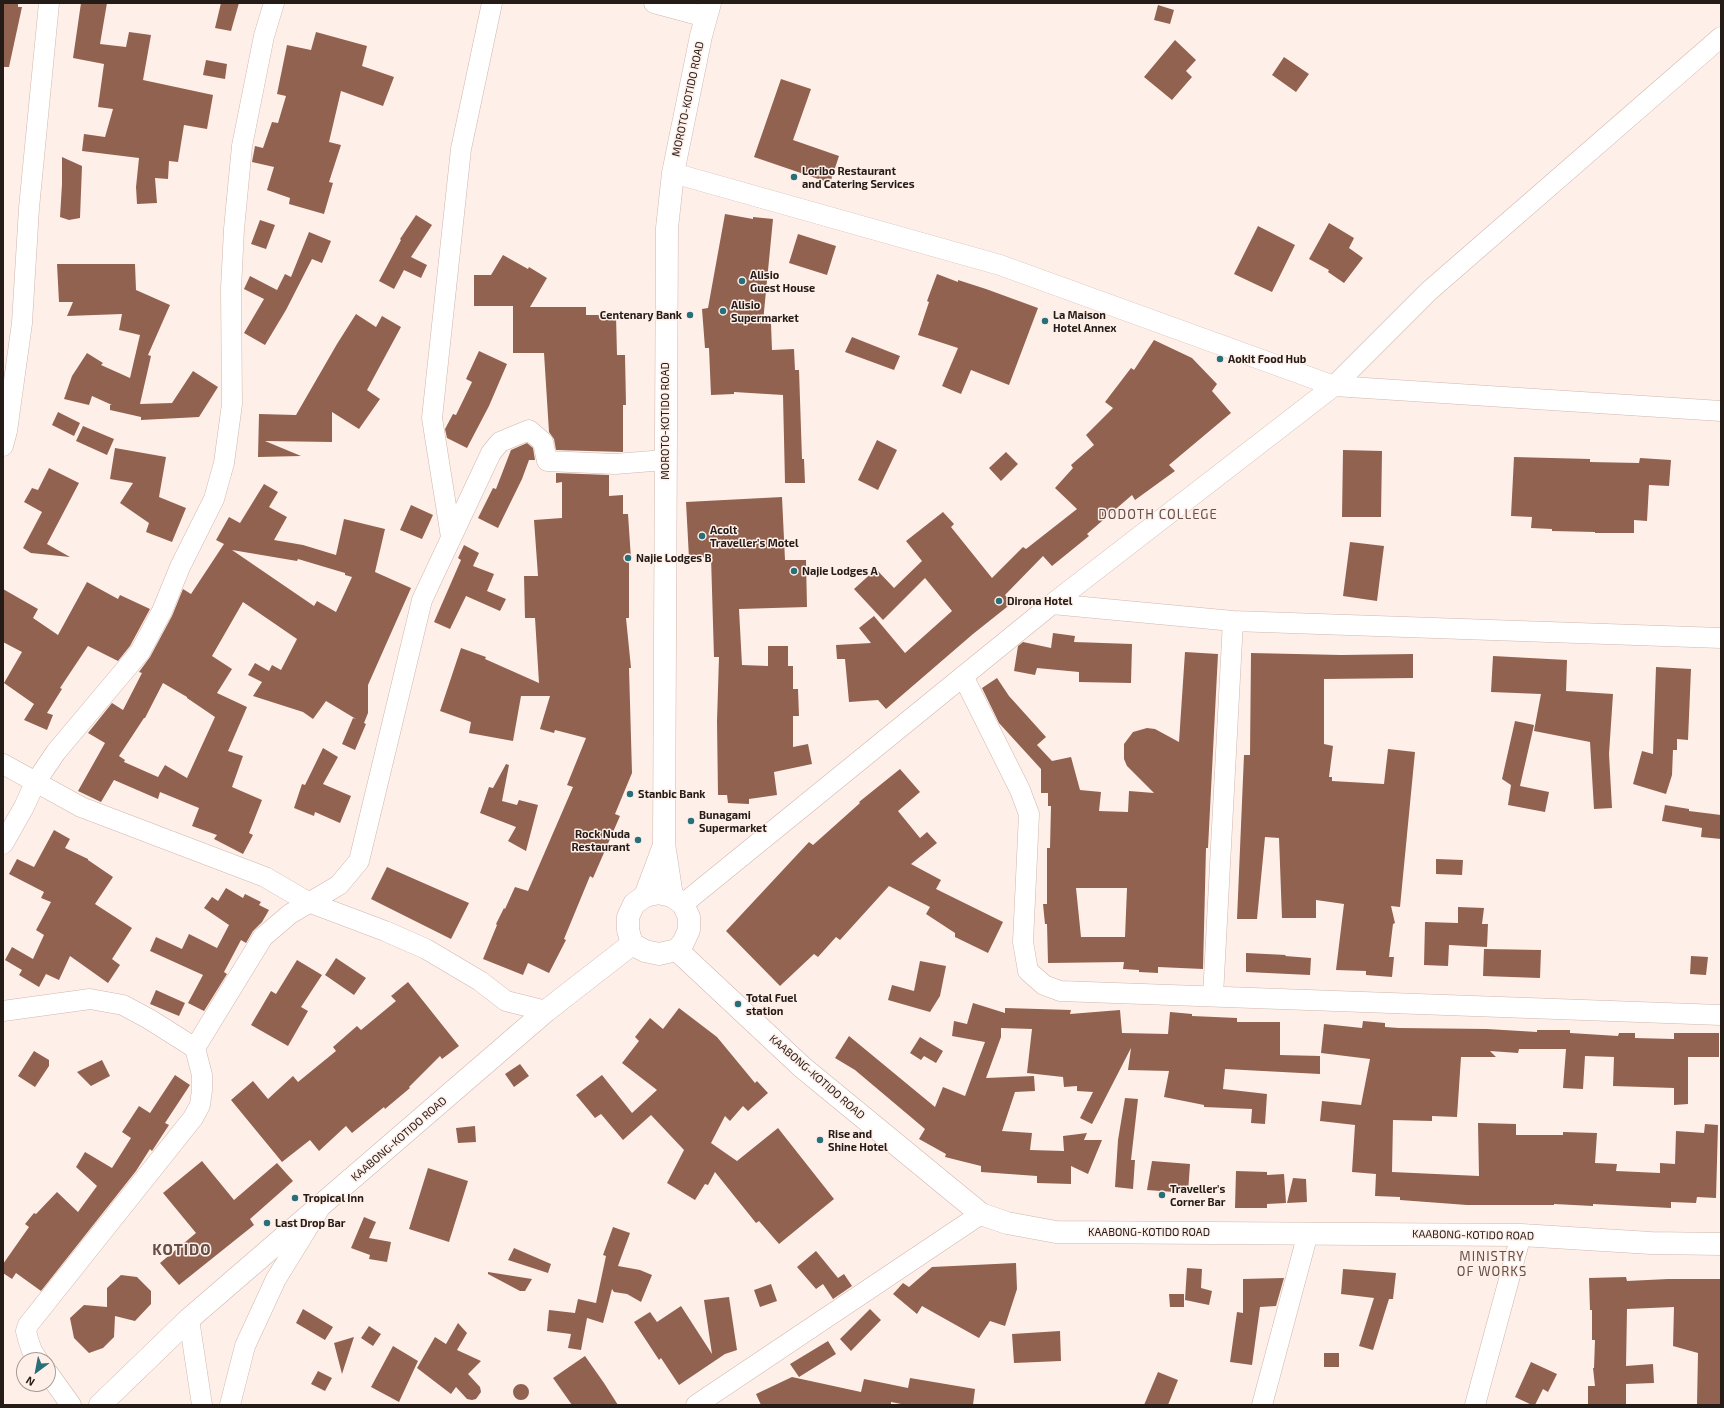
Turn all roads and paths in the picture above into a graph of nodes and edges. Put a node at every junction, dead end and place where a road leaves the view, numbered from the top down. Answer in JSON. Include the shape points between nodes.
{"nodes":[{"id":1,"x":50,"y":3,"type":"edge"},
{"id":2,"x":274,"y":3,"type":"edge"},
{"id":3,"x":492,"y":3,"type":"edge"},
{"id":4,"x":654,"y":3,"type":"edge"},
{"id":5,"x":708,"y":10,"type":"edge"},
{"id":6,"x":1721,"y":37,"type":"edge"},
{"id":7,"x":673,"y":173,"type":"junction"},
{"id":8,"x":1334,"y":386,"type":"junction"},
{"id":9,"x":1721,"y":411,"type":"edge"},
{"id":10,"x":3,"y":446,"type":"edge"},
{"id":11,"x":665,"y":460,"type":"junction"},
{"id":12,"x":451,"y":537,"type":"junction"},
{"id":13,"x":1052,"y":604,"type":"junction"},
{"id":14,"x":1233,"y":621,"type":"junction"},
{"id":15,"x":1721,"y":638,"type":"edge"},
{"id":16,"x":963,"y":676,"type":"junction"},
{"id":17,"x":3,"y":764,"type":"edge"},
{"id":18,"x":34,"y":783,"type":"junction"},
{"id":19,"x":3,"y":844,"type":"edge"},
{"id":20,"x":664,"y":844,"type":"junction"},
{"id":21,"x":645,"y":896,"type":"junction"},
{"id":22,"x":677,"y":900,"type":"junction"},
{"id":23,"x":308,"y":902,"type":"junction"},
{"id":24,"x":632,"y":944,"type":"junction"},
{"id":25,"x":677,"y":950,"type":"junction"},
{"id":26,"x":1213,"y":996,"type":"junction"},
{"id":27,"x":3,"y":1010,"type":"edge"},
{"id":28,"x":546,"y":1011,"type":"junction"},
{"id":29,"x":1721,"y":1015,"type":"edge"},
{"id":30,"x":195,"y":1048,"type":"junction"},
{"id":31,"x":321,"y":1206,"type":"junction"},
{"id":32,"x":981,"y":1214,"type":"junction"},
{"id":33,"x":1308,"y":1233,"type":"junction"},
{"id":34,"x":1521,"y":1235,"type":"junction"},
{"id":35,"x":1721,"y":1244,"type":"edge"},
{"id":36,"x":189,"y":1319,"type":"junction"},
{"id":37,"x":33,"y":1352,"type":"edge"},
{"id":38,"x":56,"y":1384,"type":"edge"},
{"id":39,"x":71,"y":1405,"type":"edge"},
{"id":40,"x":100,"y":1405,"type":"edge"},
{"id":41,"x":202,"y":1405,"type":"edge"},
{"id":42,"x":230,"y":1405,"type":"edge"},
{"id":43,"x":696,"y":1405,"type":"edge"},
{"id":44,"x":1262,"y":1405,"type":"edge"},
{"id":45,"x":1475,"y":1405,"type":"edge"}],
"edges":[{"from":1,"to":10,"type":"street","via":[[29,208],[22,323]]},
{"from":2,"to":18,"type":"street","via":[[264,36],[242,146],[231,289],[232,404],[224,463],[214,499],[180,567],[162,612],[140,652],[76,727]]},
{"from":3,"to":12,"type":"street","via":[[461,149],[432,418]]},
{"from":4,"to":5,"type":"street"},
{"from":5,"to":7,"type":"main road","name":"MOROTO-KOTIDO ROAD","via":[[700,36]]},
{"from":6,"to":8,"type":"street","via":[[1429,291]]},
{"from":7,"to":8,"type":"street","via":[[1000,265]]},
{"from":7,"to":11,"type":"main road","name":"MOROTO-KOTIDO ROAD","via":[[667,228]]},
{"from":8,"to":9,"type":"street"},
{"from":8,"to":13,"type":"street"},
{"from":11,"to":12,"type":"street","via":[[615,464],[547,460],[543,442],[529,430],[500,442],[491,453]]},
{"from":11,"to":20,"type":"main road","name":"MOROTO-KOTIDO ROAD"},
{"from":12,"to":23,"type":"street","via":[[422,600],[359,861],[338,885]]},
{"from":13,"to":14,"type":"street"},
{"from":13,"to":16,"type":"street"},
{"from":14,"to":15,"type":"street"},
{"from":14,"to":26,"type":"street"},
{"from":16,"to":22,"type":"street"},
{"from":16,"to":26,"type":"street","via":[[1020,790],[1028,814],[1023,942],[1028,971],[1044,985],[1060,991]]},
{"from":17,"to":18,"type":"street"},
{"from":18,"to":19,"type":"street"},
{"from":18,"to":23,"type":"street","via":[[81,808],[265,877]]},
{"from":20,"to":21,"type":"main road","name":"MOROTO-KOTIDO ROAD"},
{"from":20,"to":22,"type":"main road","name":"MOROTO-KOTIDO ROAD"},
{"from":21,"to":22,"type":"main road","via":[[658,893]]},
{"from":21,"to":24,"type":"main road","via":[[634,904],[628,917]]},
{"from":22,"to":25,"type":"main road","via":[[689,917],[689,930]]},
{"from":23,"to":28,"type":"street","via":[[426,949],[480,981],[506,1001]]},
{"from":23,"to":30,"type":"street","via":[[263,937]]},
{"from":24,"to":25,"type":"main road","via":[[645,951],[659,954]]},
{"from":24,"to":28,"type":"main road","name":"KAABONG-KOTIDO ROAD"},
{"from":25,"to":32,"type":"main road","name":"KAABONG-KOTIDO ROAD","via":[[802,1067]]},
{"from":26,"to":29,"type":"street"},
{"from":27,"to":30,"type":"street","via":[[90,999],[123,1005]]},
{"from":28,"to":31,"type":"main road","name":"KAABONG-KOTIDO ROAD"},
{"from":30,"to":37,"type":"street","via":[[202,1075],[200,1105],[193,1118],[28,1325],[26,1331]]},
{"from":31,"to":36,"type":"main road","name":"KAABONG-KOTIDO ROAD"},
{"from":31,"to":42,"type":"street","via":[[276,1279],[245,1346]]},
{"from":32,"to":33,"type":"main road","name":"KAABONG-KOTIDO ROAD","via":[[1056,1232]]},
{"from":32,"to":43,"type":"street"},
{"from":33,"to":34,"type":"main road","name":"KAABONG-KOTIDO ROAD"},
{"from":33,"to":44,"type":"street"},
{"from":34,"to":35,"type":"main road","name":"KAABONG-KOTIDO ROAD","via":[[1651,1243]]},
{"from":34,"to":45,"type":"street"},
{"from":36,"to":40,"type":"main road","name":"KAABONG-KOTIDO ROAD"},
{"from":36,"to":41,"type":"street"},
{"from":38,"to":39,"type":"street"}]}
